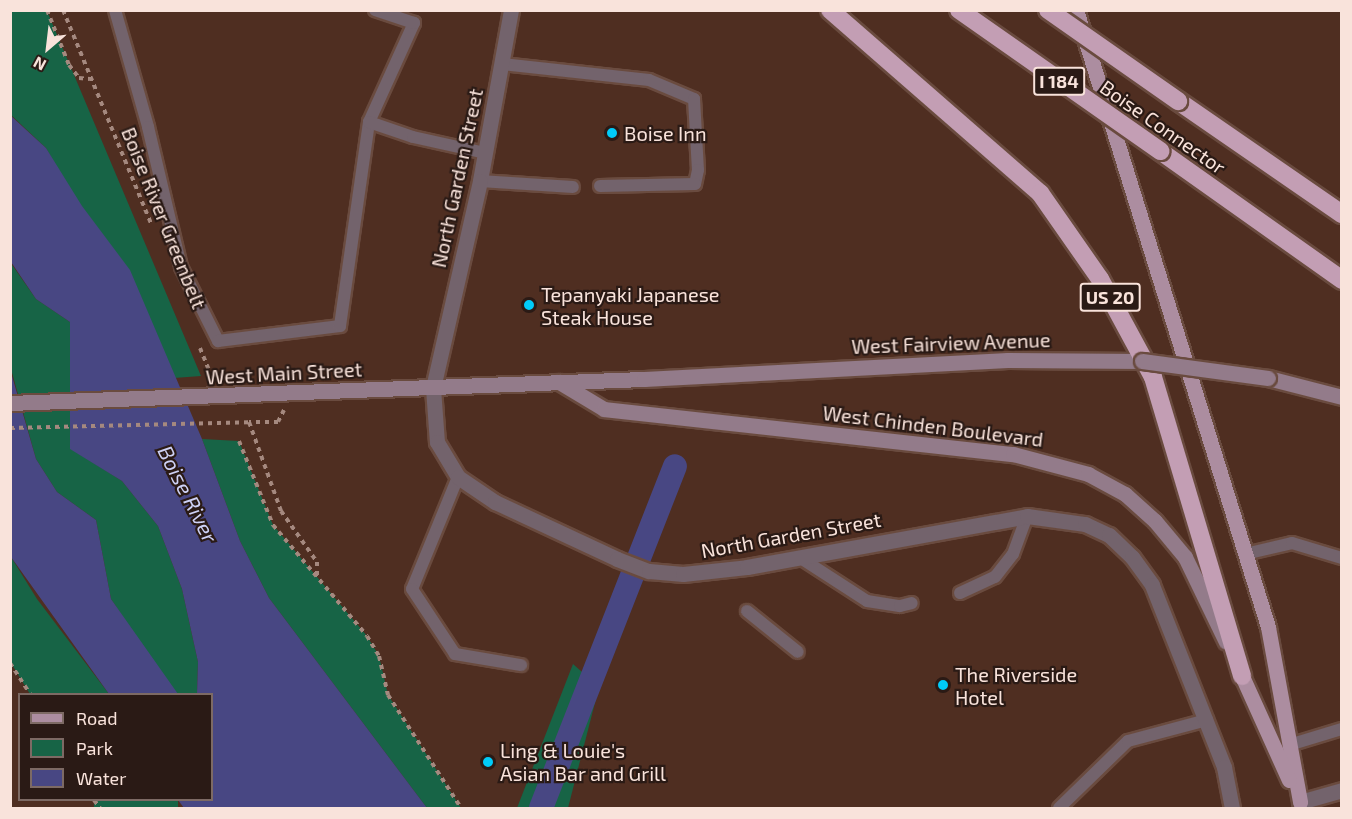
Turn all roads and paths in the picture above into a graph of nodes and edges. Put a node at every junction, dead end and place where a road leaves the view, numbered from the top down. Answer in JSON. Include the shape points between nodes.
{"nodes":[{"id":1,"x":47,"y":10,"type":"edge"},
{"id":2,"x":63,"y":10,"type":"edge"},
{"id":3,"x":115,"y":10,"type":"edge"},
{"id":4,"x":375,"y":10,"type":"edge"},
{"id":5,"x":512,"y":10,"type":"edge"},
{"id":6,"x":830,"y":10,"type":"edge"},
{"id":7,"x":959,"y":10,"type":"edge"},
{"id":8,"x":1048,"y":10,"type":"edge"},
{"id":9,"x":1076,"y":10,"type":"edge"},
{"id":10,"x":502,"y":64,"type":"junction"},
{"id":11,"x":90,"y":79,"type":"junction"},
{"id":12,"x":369,"y":122,"type":"junction"},
{"id":13,"x":485,"y":153,"type":"junction"},
{"id":14,"x":480,"y":181,"type":"junction"},
{"id":15,"x":600,"y":186,"type":"dead end"},
{"id":16,"x":573,"y":187,"type":"dead end"},
{"id":17,"x":1341,"y":214,"type":"edge"},
{"id":18,"x":155,"y":233,"type":"dead end"},
{"id":19,"x":1341,"y":280,"type":"edge"},
{"id":20,"x":196,"y":338,"type":"dead end"},
{"id":21,"x":209,"y":370,"type":"dead end"},
{"id":22,"x":559,"y":382,"type":"junction"},
{"id":23,"x":433,"y":388,"type":"junction"},
{"id":24,"x":293,"y":394,"type":"junction"},
{"id":25,"x":1341,"y":397,"type":"edge"},
{"id":26,"x":10,"y":403,"type":"edge"},
{"id":27,"x":249,"y":422,"type":"junction"},
{"id":28,"x":10,"y":428,"type":"edge"},
{"id":29,"x":238,"y":441,"type":"dead end"},
{"id":30,"x":458,"y":477,"type":"junction"},
{"id":31,"x":1027,"y":516,"type":"junction"},
{"id":32,"x":1245,"y":554,"type":"junction"},
{"id":33,"x":800,"y":557,"type":"junction"},
{"id":34,"x":1341,"y":558,"type":"edge"},
{"id":35,"x":317,"y":577,"type":"junction"},
{"id":36,"x":960,"y":593,"type":"dead end"},
{"id":37,"x":912,"y":603,"type":"dead end"},
{"id":38,"x":747,"y":611,"type":"dead end"},
{"id":39,"x":798,"y":652,"type":"dead end"},
{"id":40,"x":10,"y":663,"type":"edge"},
{"id":41,"x":520,"y":666,"type":"dead end"},
{"id":42,"x":1242,"y":676,"type":"junction"},
{"id":43,"x":29,"y":693,"type":"edge"},
{"id":44,"x":1207,"y":720,"type":"junction"},
{"id":45,"x":1341,"y":729,"type":"edge"},
{"id":46,"x":1289,"y":745,"type":"junction"},
{"id":47,"x":1341,"y":790,"type":"edge"},
{"id":48,"x":1300,"y":806,"type":"edge"},
{"id":49,"x":461,"y":808,"type":"edge"},
{"id":50,"x":1059,"y":808,"type":"edge"},
{"id":51,"x":1232,"y":808,"type":"edge"}],
"edges":[{"from":1,"to":11,"type":"path","via":[[69,65],[79,78]]},
{"from":2,"to":11,"type":"path","name":"Boise River Greenbelt"},
{"from":3,"to":12,"type":"lane","via":[[181,267],[218,341],[340,326]]},
{"from":4,"to":12,"type":"lane","via":[[414,22]]},
{"from":5,"to":10,"type":"street","name":"North Garden Street"},
{"from":6,"to":42,"type":"highway","number":"US 20","via":[[1040,193],[1100,279],[1153,377]]},
{"from":7,"to":19,"type":"highway","name":"Boise Connector","number":"I 184","bridge":true},
{"from":8,"to":17,"type":"highway","name":"Boise Connector","number":"I 184","bridge":true},
{"from":9,"to":32,"type":"main road","number":"US 20"},
{"from":10,"to":13,"type":"street","name":"North Garden Street"},
{"from":10,"to":15,"type":"lane","via":[[649,80],[694,99],[698,170],[695,184]]},
{"from":11,"to":18,"type":"path","name":"Boise River Greenbelt"},
{"from":12,"to":13,"type":"lane"},
{"from":13,"to":14,"type":"street","name":"North Garden Street"},
{"from":14,"to":16,"type":"lane"},
{"from":14,"to":23,"type":"street","name":"North Garden Street"},
{"from":20,"to":21,"type":"path","name":"Boise River Greenbelt"},
{"from":22,"to":23,"type":"main road","name":"West Main Street"},
{"from":22,"to":25,"type":"main road","name":"West Fairview Avenue","bridge":true,"via":[[1008,360],[1154,362],[1268,378]]},
{"from":22,"to":42,"type":"main road","name":"West Chinden Boulevard","via":[[604,409],[1013,454],[1088,474],[1125,494],[1155,521],[1185,557]]},
{"from":23,"to":24,"type":"main road","name":"West Main Street"},
{"from":23,"to":30,"type":"street","name":"North Garden Street","via":[[436,442]]},
{"from":24,"to":26,"type":"main road","name":"West Main Street"},
{"from":24,"to":27,"type":"path","via":[[278,422]]},
{"from":27,"to":28,"type":"path","bridge":true},
{"from":27,"to":35,"type":"path","via":[[281,511],[317,562]]},
{"from":29,"to":35,"type":"path","via":[[273,525]]},
{"from":30,"to":33,"type":"street","name":"North Garden Street","via":[[495,502],[649,571],[729,570]]},
{"from":30,"to":41,"type":"lane","via":[[412,590],[455,654]]},
{"from":31,"to":33,"type":"street","name":"North Garden Street"},
{"from":31,"to":36,"type":"lane","via":[[1013,554],[995,577]]},
{"from":31,"to":44,"type":"street","name":"North Garden Street","via":[[1085,524],[1108,535],[1132,557],[1152,585]]},
{"from":32,"to":34,"type":"lane","via":[[1292,543]]},
{"from":32,"to":46,"type":"main road","number":"US 20","via":[[1268,627]]},
{"from":33,"to":37,"type":"lane","via":[[867,601],[900,606]]},
{"from":35,"to":49,"type":"path","via":[[374,647],[388,695]]},
{"from":38,"to":39,"type":"lane"},
{"from":40,"to":43,"type":"path"},
{"from":42,"to":48,"type":"main road","name":"West Chinden Boulevard","number":"US 20"},
{"from":44,"to":50,"type":"lane","via":[[1128,741]]},
{"from":44,"to":51,"type":"street","name":"North Garden Street","via":[[1224,767]]},
{"from":45,"to":46,"type":"lane"},
{"from":46,"to":48,"type":"main road","number":"US 20"},
{"from":47,"to":48,"type":"street"}]}
